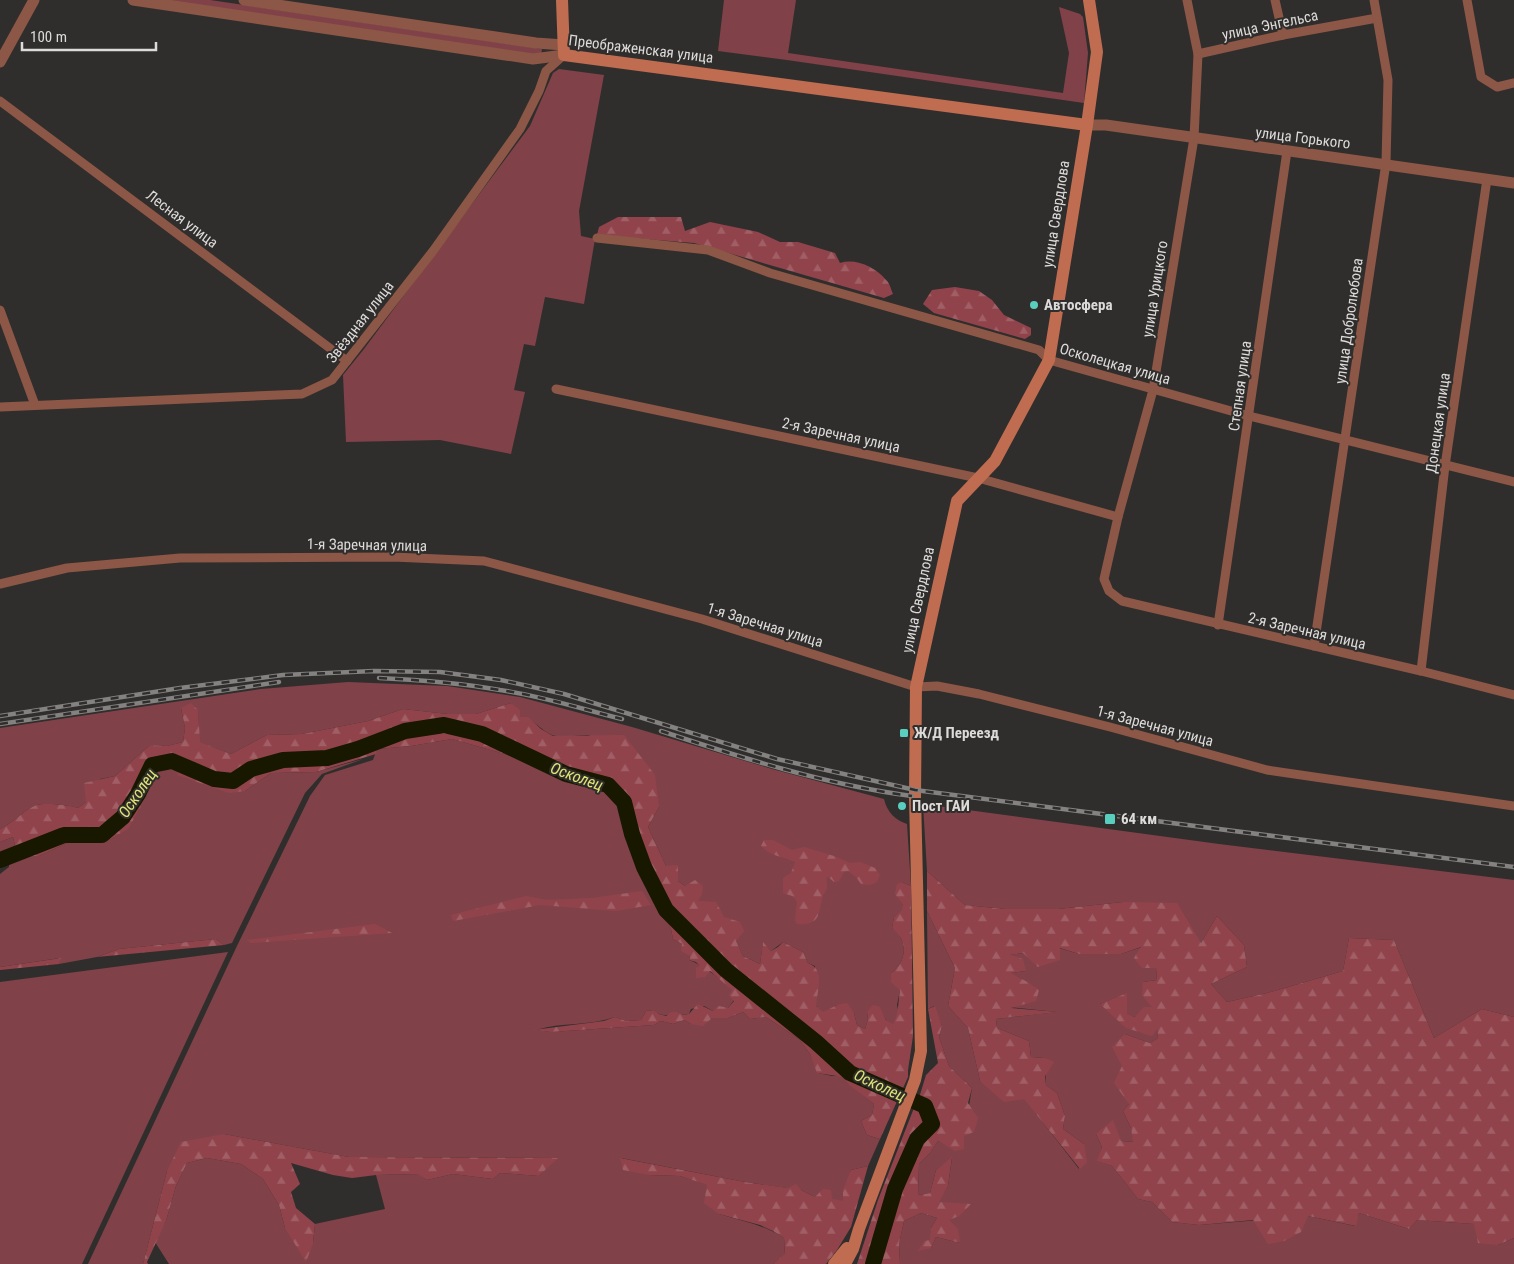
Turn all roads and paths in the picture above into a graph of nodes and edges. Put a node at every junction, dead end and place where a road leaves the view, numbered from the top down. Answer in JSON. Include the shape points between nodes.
{"nodes":[{"id":1,"x":34,"y":0,"type":"edge"},
{"id":2,"x":133,"y":0,"type":"edge"},
{"id":3,"x":244,"y":0,"type":"edge"},
{"id":4,"x":562,"y":0,"type":"edge"},
{"id":5,"x":1089,"y":0,"type":"edge"},
{"id":6,"x":1187,"y":0,"type":"edge"},
{"id":7,"x":1275,"y":0,"type":"edge"},
{"id":8,"x":1374,"y":0,"type":"edge"},
{"id":9,"x":1467,"y":0,"type":"edge"},
{"id":10,"x":1377,"y":18,"type":"junction"},
{"id":11,"x":1282,"y":35,"type":"junction"},
{"id":12,"x":564,"y":50,"type":"junction"},
{"id":13,"x":1198,"y":54,"type":"junction"},
{"id":14,"x":0,"y":62,"type":"edge"},
{"id":15,"x":1514,"y":83,"type":"edge"},
{"id":16,"x":0,"y":101,"type":"edge"},
{"id":17,"x":1087,"y":125,"type":"junction"},
{"id":18,"x":1194,"y":138,"type":"junction"},
{"id":19,"x":1287,"y":152,"type":"junction"},
{"id":20,"x":1386,"y":163,"type":"junction"},
{"id":21,"x":1487,"y":179,"type":"junction"},
{"id":22,"x":1514,"y":183,"type":"edge"},
{"id":23,"x":597,"y":238,"type":"dead end"},
{"id":24,"x":0,"y":310,"type":"edge"},
{"id":25,"x":1049,"y":360,"type":"junction"},
{"id":26,"x":347,"y":361,"type":"junction"},
{"id":27,"x":556,"y":389,"type":"dead end"},
{"id":28,"x":1153,"y":390,"type":"junction"},
{"id":29,"x":35,"y":404,"type":"junction"},
{"id":30,"x":0,"y":406,"type":"edge"},
{"id":31,"x":1249,"y":416,"type":"junction"},
{"id":32,"x":1345,"y":439,"type":"junction"},
{"id":33,"x":1445,"y":466,"type":"junction"},
{"id":34,"x":978,"y":478,"type":"junction"},
{"id":35,"x":1514,"y":482,"type":"edge"},
{"id":36,"x":1118,"y":517,"type":"junction"},
{"id":37,"x":1104,"y":579,"type":"joint"},
{"id":38,"x":0,"y":584,"type":"edge"},
{"id":39,"x":1218,"y":625,"type":"junction"},
{"id":40,"x":1314,"y":646,"type":"junction"},
{"id":41,"x":1421,"y":671,"type":"junction"},
{"id":42,"x":916,"y":687,"type":"junction"},
{"id":43,"x":1514,"y":695,"type":"edge"},
{"id":44,"x":1514,"y":806,"type":"edge"},
{"id":45,"x":858,"y":1229,"type":"junction"},
{"id":46,"x":834,"y":1264,"type":"edge"},
{"id":47,"x":845,"y":1264,"type":"edge"}],
"edges":[{"from":1,"to":14,"type":"street"},
{"from":2,"to":12,"type":"street","name":"Преображенская улица","via":[[533,59]]},
{"from":3,"to":12,"type":"street","name":"Преображенская улица","via":[[536,43]]},
{"from":4,"to":12,"type":"main road"},
{"from":5,"to":17,"type":"main road","name":"улица Свердлова","via":[[1096,52]]},
{"from":6,"to":13,"type":"street","name":"улица Урицкого"},
{"from":7,"to":11,"type":"street"},
{"from":8,"to":10,"type":"street","name":"улица Добролюбова"},
{"from":9,"to":15,"type":"street","via":[[1481,77],[1497,87]]},
{"from":10,"to":11,"type":"street","name":"улица Энгельса"},
{"from":10,"to":20,"type":"street","name":"улица Добролюбова","via":[[1388,80]]},
{"from":11,"to":13,"type":"street","name":"улица Энгельса"},
{"from":12,"to":17,"type":"main road","name":"Преображенская улица","via":[[711,74]]},
{"from":12,"to":26,"type":"street","name":"Звёздная улица","via":[[546,71],[539,91],[510,144],[433,251]]},
{"from":13,"to":18,"type":"street","name":"улица Урицкого"},
{"from":16,"to":26,"type":"street","name":"Лесная улица"},
{"from":17,"to":18,"type":"street","name":"улица Горького"},
{"from":17,"to":25,"type":"main road","name":"улица Свердлова"},
{"from":18,"to":19,"type":"street","name":"улица Горького"},
{"from":18,"to":28,"type":"street","name":"улица Урицкого"},
{"from":19,"to":20,"type":"street","name":"улица Горького"},
{"from":19,"to":31,"type":"street","name":"Степная улица"},
{"from":20,"to":21,"type":"street","name":"улица Горького"},
{"from":20,"to":32,"type":"street","name":"улица Добролюбова"},
{"from":21,"to":22,"type":"street","name":"улица Горького"},
{"from":21,"to":33,"type":"street","name":"Донецкая улица"},
{"from":23,"to":25,"type":"street","name":"Осколецкая улица","via":[[708,250],[770,273],[1039,350]]},
{"from":24,"to":29,"type":"street"},
{"from":25,"to":28,"type":"street","name":"Осколецкая улица"},
{"from":25,"to":34,"type":"main road","name":"улица Свердлова","via":[[995,461]]},
{"from":26,"to":29,"type":"street","name":"Звёздная улица","via":[[332,380],[302,394]]},
{"from":27,"to":34,"type":"street","name":"2-я Заречная улица"},
{"from":28,"to":31,"type":"street","name":"Осколецкая улица"},
{"from":28,"to":36,"type":"street","name":"улица Урицкого"},
{"from":29,"to":30,"type":"street","name":"Звёздная улица"},
{"from":31,"to":32,"type":"street","name":"Осколецкая улица"},
{"from":31,"to":39,"type":"street","name":"Степная улица"},
{"from":32,"to":33,"type":"street","name":"Осколецкая улица"},
{"from":32,"to":40,"type":"street","name":"улица Добролюбова"},
{"from":33,"to":35,"type":"street","name":"Осколецкая улица"},
{"from":33,"to":41,"type":"street","name":"Донецкая улица"},
{"from":34,"to":36,"type":"street","name":"2-я Заречная улица"},
{"from":34,"to":42,"type":"main road","name":"улица Свердлова","via":[[957,501]]},
{"from":36,"to":37,"type":"street","name":"улица Урицкого"},
{"from":37,"to":39,"type":"street","name":"2-я Заречная улица","via":[[1109,591],[1122,601]]},
{"from":38,"to":42,"type":"street","name":"1-я Заречная улица","via":[[67,568],[180,558],[393,557],[484,561],[702,620]]},
{"from":39,"to":40,"type":"street","name":"2-я Заречная улица"},
{"from":40,"to":41,"type":"street","name":"2-я Заречная улица"},
{"from":41,"to":43,"type":"street","name":"2-я Заречная улица"},
{"from":42,"to":44,"type":"street","name":"1-я Заречная улица","via":[[936,686],[978,694],[1267,770]]},
{"from":42,"to":45,"type":"main road","name":"улица Свердлова","via":[[915,797],[922,1051],[915,1080]]},
{"from":45,"to":46,"type":"main road","name":"улица Свердлова"},
{"from":45,"to":47,"type":"main road","name":"улица Свердлова"}]}
